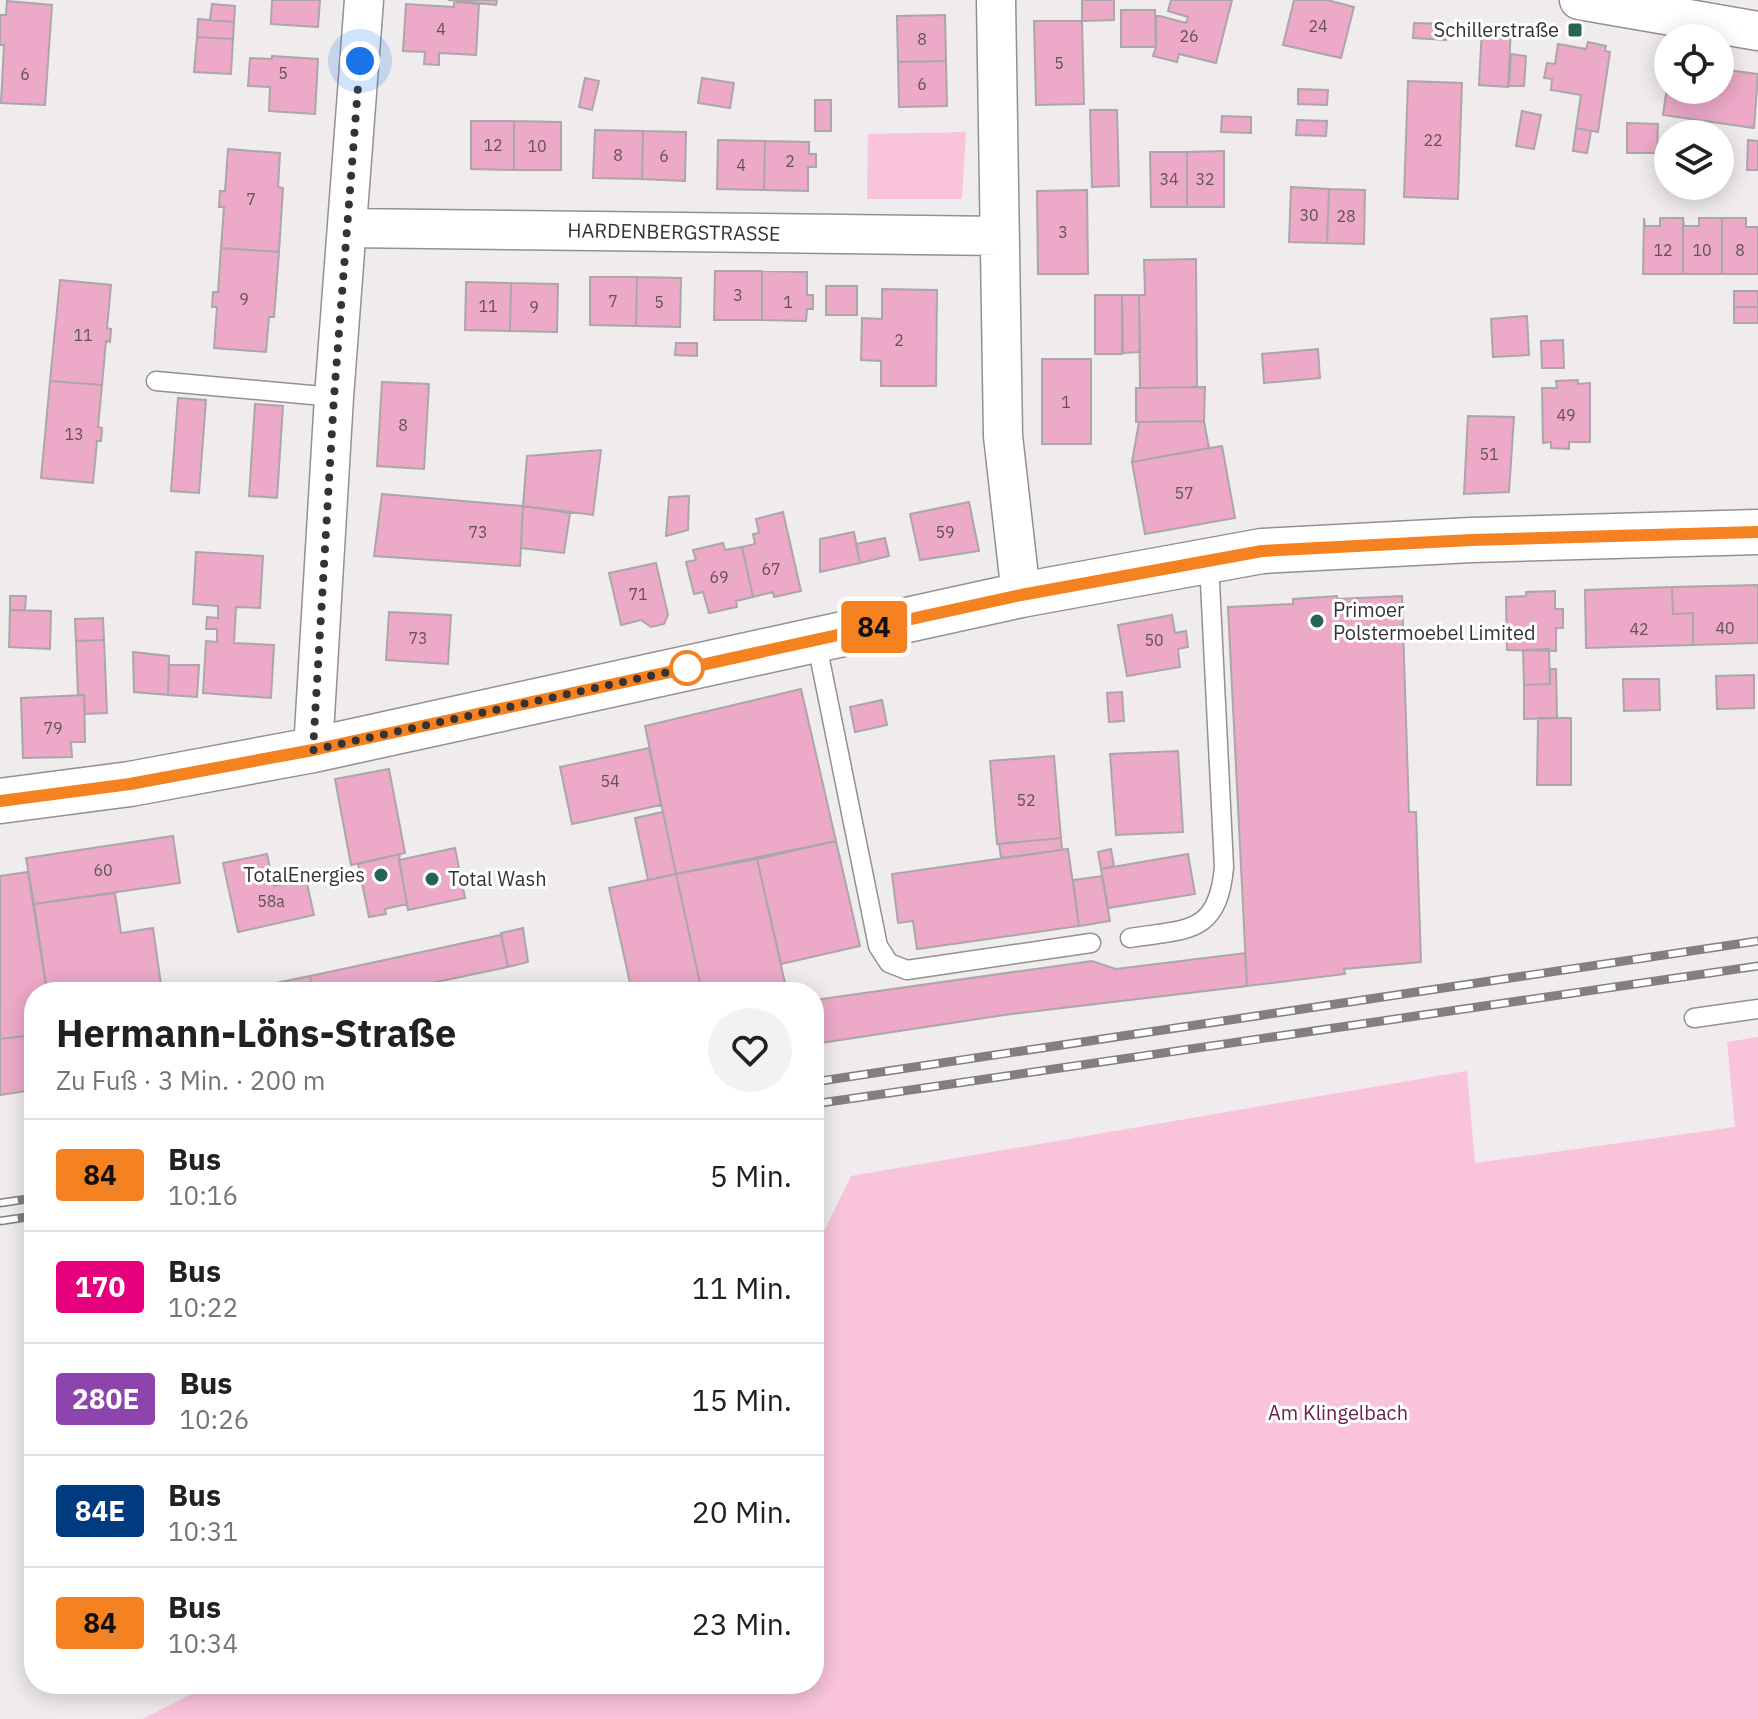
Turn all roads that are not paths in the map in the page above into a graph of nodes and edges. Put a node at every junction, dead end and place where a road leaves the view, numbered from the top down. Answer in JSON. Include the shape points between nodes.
{"nodes":[{"id":1,"x":364,"y":0,"type":"edge"},
{"id":2,"x":996,"y":0,"type":"edge"},
{"id":3,"x":1579,"y":0,"type":"edge"},
{"id":4,"x":1758,"y":31,"type":"edge"},
{"id":5,"x":347,"y":228,"type":"junction"},
{"id":6,"x":1000,"y":236,"type":"junction"},
{"id":7,"x":156,"y":381,"type":"dead end"},
{"id":8,"x":334,"y":397,"type":"junction"},
{"id":9,"x":1758,"y":532,"type":"edge"},
{"id":10,"x":1209,"y":562,"type":"junction"},
{"id":11,"x":1021,"y":595,"type":"junction"},
{"id":12,"x":816,"y":640,"type":"junction"},
{"id":13,"x":313,"y":750,"type":"junction"},
{"id":14,"x":0,"y":801,"type":"edge"},
{"id":15,"x":1130,"y":938,"type":"dead end"},
{"id":16,"x":1091,"y":943,"type":"dead end"},
{"id":17,"x":1758,"y":1009,"type":"edge"},
{"id":18,"x":1694,"y":1018,"type":"dead end"}],
"edges":[{"from":1,"to":5,"type":"street"},
{"from":2,"to":6,"type":"street"},
{"from":3,"to":4,"type":"street"},
{"from":5,"to":6,"type":"street","name":"HARDENBERGSTRASSE"},
{"from":5,"to":8,"type":"street"},
{"from":6,"to":11,"type":"street","via":[[1003,436]]},
{"from":7,"to":8,"type":"lane"},
{"from":8,"to":13,"type":"street"},
{"from":9,"to":10,"type":"main road","via":[[1329,546]]},
{"from":10,"to":11,"type":"main road"},
{"from":10,"to":15,"type":"lane","via":[[1221,894],[1210,916],[1185,929]]},
{"from":11,"to":12,"type":"main road"},
{"from":12,"to":13,"type":"main road"},
{"from":12,"to":16,"type":"lane","via":[[866,897],[878,946],[889,963],[907,970]]},
{"from":13,"to":14,"type":"main road","via":[[130,784]]},
{"from":17,"to":18,"type":"lane"}]}
